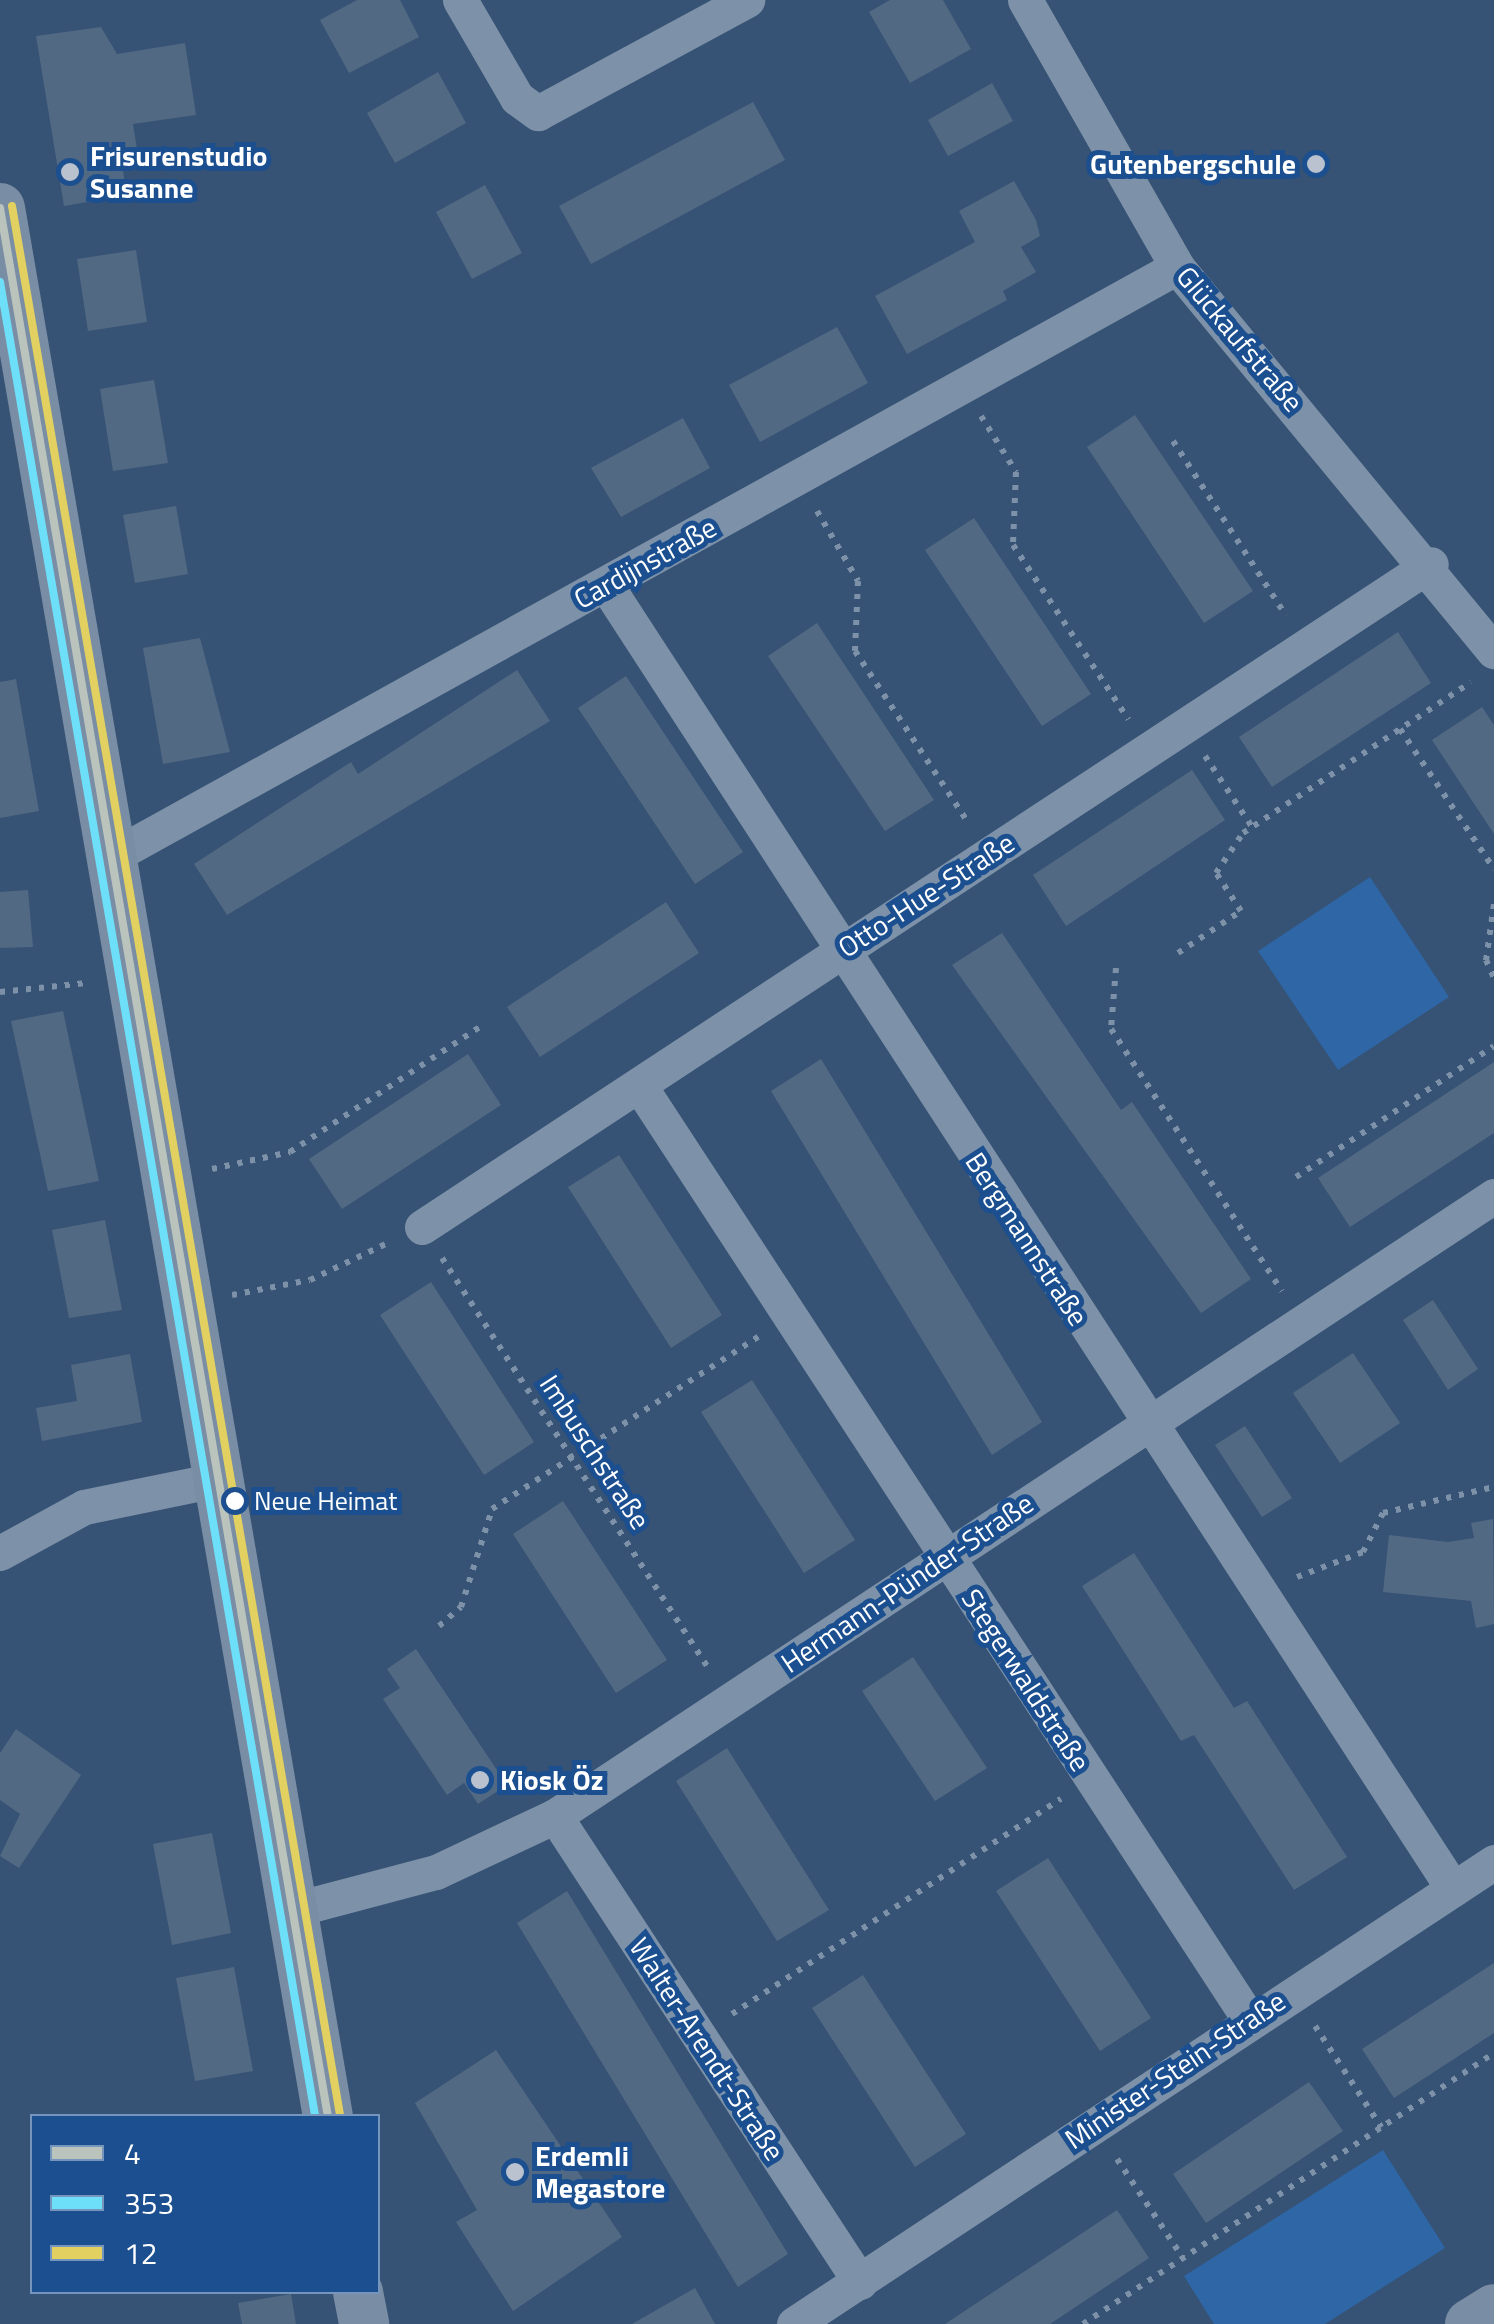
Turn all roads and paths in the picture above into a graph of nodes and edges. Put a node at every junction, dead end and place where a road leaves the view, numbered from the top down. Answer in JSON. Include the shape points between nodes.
{"nodes":[{"id":1,"x":460,"y":0,"type":"edge"},
{"id":2,"x":747,"y":0,"type":"edge"},
{"id":3,"x":1025,"y":0,"type":"edge"},
{"id":4,"x":0,"y":208,"type":"edge"},
{"id":5,"x":1177,"y":267,"type":"junction"},
{"id":6,"x":962,"y":386,"type":"junction"},
{"id":7,"x":17,"y":396,"type":"edge"},
{"id":8,"x":1173,"y":441,"type":"dead end"},
{"id":9,"x":798,"y":478,"type":"junction"},
{"id":10,"x":1431,"y":564,"type":"junction"},
{"id":11,"x":606,"y":585,"type":"junction"},
{"id":12,"x":1306,"y":646,"type":"junction"},
{"id":13,"x":1486,"y":664,"type":"edge"},
{"id":14,"x":1185,"y":726,"type":"junction"},
{"id":15,"x":1400,"y":729,"type":"junction"},
{"id":16,"x":1148,"y":750,"type":"junction"},
{"id":17,"x":1252,"y":827,"type":"junction"},
{"id":18,"x":989,"y":854,"type":"junction"},
{"id":19,"x":111,"y":857,"type":"junction"},
{"id":20,"x":1494,"y":870,"type":"edge"},
{"id":21,"x":1494,"y":904,"type":"edge"},
{"id":22,"x":838,"y":953,"type":"junction"},
{"id":23,"x":1178,"y":953,"type":"dead end"},
{"id":24,"x":1116,"y":968,"type":"dead end"},
{"id":25,"x":134,"y":978,"type":"junction"},
{"id":26,"x":1494,"y":978,"type":"edge"},
{"id":27,"x":0,"y":992,"type":"edge"},
{"id":28,"x":481,"y":1026,"type":"dead end"},
{"id":29,"x":1494,"y":1046,"type":"edge"},
{"id":30,"x":641,"y":1088,"type":"junction"},
{"id":31,"x":1296,"y":1177,"type":"dead end"},
{"id":32,"x":167,"y":1178,"type":"junction"},
{"id":33,"x":1494,"y":1196,"type":"edge"},
{"id":34,"x":422,"y":1227,"type":"junction"},
{"id":35,"x":189,"y":1303,"type":"junction"},
{"id":36,"x":789,"y":1316,"type":"junction"},
{"id":37,"x":1302,"y":1321,"type":"junction"},
{"id":38,"x":1148,"y":1422,"type":"junction"},
{"id":39,"x":570,"y":1456,"type":"junction"},
{"id":40,"x":220,"y":1478,"type":"junction"},
{"id":41,"x":1494,"y":1487,"type":"edge"},
{"id":42,"x":0,"y":1553,"type":"edge"},
{"id":43,"x":946,"y":1559,"type":"junction"},
{"id":44,"x":1265,"y":1602,"type":"junction"},
{"id":45,"x":439,"y":1626,"type":"dead end"},
{"id":46,"x":730,"y":1702,"type":"junction"},
{"id":47,"x":1091,"y":1780,"type":"junction"},
{"id":48,"x":556,"y":1816,"type":"junction"},
{"id":49,"x":1494,"y":1862,"type":"edge"},
{"id":50,"x":1453,"y":1889,"type":"junction"},
{"id":51,"x":292,"y":1910,"type":"junction"},
{"id":52,"x":1293,"y":1992,"type":"junction"},
{"id":53,"x":1249,"y":2020,"type":"junction"},
{"id":54,"x":698,"y":2036,"type":"junction"},
{"id":55,"x":1494,"y":2053,"type":"edge"},
{"id":56,"x":328,"y":2114,"type":"edge"},
{"id":57,"x":1094,"y":2124,"type":"junction"},
{"id":58,"x":1381,"y":2127,"type":"junction"},
{"id":59,"x":1182,"y":2258,"type":"junction"},
{"id":60,"x":860,"y":2282,"type":"junction"},
{"id":61,"x":358,"y":2294,"type":"edge"},
{"id":62,"x":1494,"y":2309,"type":"edge"},
{"id":63,"x":364,"y":2324,"type":"edge"},
{"id":64,"x":794,"y":2324,"type":"edge"},
{"id":65,"x":844,"y":2324,"type":"edge"},
{"id":66,"x":1082,"y":2324,"type":"edge"},
{"id":67,"x":1470,"y":2324,"type":"edge"}],
"edges":[{"from":1,"to":2,"type":"street","via":[[517,98],[538,113]]},
{"from":3,"to":5,"type":"street","name":"Glückaufstraße"},
{"from":4,"to":7,"type":"main road"},
{"from":5,"to":6,"type":"street","name":"Cardijnstraße"},
{"from":5,"to":10,"type":"street","name":"Glückaufstraße"},
{"from":6,"to":9,"type":"street","name":"Cardijnstraße"},
{"from":6,"to":16,"type":"path","via":[[1016,472],[1013,545]]},
{"from":7,"to":19,"type":"main road"},
{"from":8,"to":12,"type":"path"},
{"from":9,"to":11,"type":"street","name":"Cardijnstraße"},
{"from":9,"to":18,"type":"path","via":[[858,581],[855,650]]},
{"from":10,"to":12,"type":"street","name":"Otto-Hue-Straße"},
{"from":10,"to":13,"type":"street","name":"Glückaufstraße"},
{"from":11,"to":19,"type":"street","name":"Cardijnstraße"},
{"from":11,"to":22,"type":"street","name":"Bergmannstraße"},
{"from":12,"to":14,"type":"street","name":"Otto-Hue-Straße"},
{"from":13,"to":15,"type":"path"},
{"from":14,"to":16,"type":"street","name":"Otto-Hue-Straße"},
{"from":14,"to":17,"type":"path"},
{"from":15,"to":17,"type":"path"},
{"from":15,"to":20,"type":"path"},
{"from":16,"to":18,"type":"street","name":"Otto-Hue-Straße"},
{"from":17,"to":23,"type":"path","via":[[1216,874],[1241,910]]},
{"from":18,"to":22,"type":"street","name":"Otto-Hue-Straße"},
{"from":19,"to":25,"type":"main road"},
{"from":21,"to":26,"type":"path","via":[[1486,960]]},
{"from":22,"to":30,"type":"street","name":"Otto-Hue-Straße"},
{"from":22,"to":38,"type":"street","name":"Bergmannstraße"},
{"from":24,"to":37,"type":"path","via":[[1111,1029]]},
{"from":25,"to":27,"type":"path"},
{"from":25,"to":32,"type":"main road"},
{"from":28,"to":32,"type":"path","via":[[290,1152]]},
{"from":29,"to":31,"type":"path"},
{"from":30,"to":34,"type":"street","name":"Otto-Hue-Straße"},
{"from":30,"to":36,"type":"street","name":"Stegerwaldstraße"},
{"from":32,"to":35,"type":"main road"},
{"from":33,"to":37,"type":"street","name":"Hermann-Pünder-Straße"},
{"from":34,"to":35,"type":"path","via":[[310,1280]]},
{"from":34,"to":39,"type":"path","name":"Imbuschstraße"},
{"from":35,"to":40,"type":"main road"},
{"from":36,"to":39,"type":"path"},
{"from":36,"to":43,"type":"street","name":"Stegerwaldstraße"},
{"from":37,"to":38,"type":"street","name":"Hermann-Pünder-Straße"},
{"from":38,"to":43,"type":"street","name":"Hermann-Pünder-Straße"},
{"from":38,"to":44,"type":"street","name":"Bergmannstraße"},
{"from":39,"to":45,"type":"path","via":[[492,1509],[461,1607]]},
{"from":39,"to":46,"type":"path","name":"Imbuschstraße"},
{"from":40,"to":42,"type":"street","via":[[84,1507]]},
{"from":40,"to":51,"type":"main road"},
{"from":41,"to":44,"type":"path","via":[[1382,1513],[1362,1552],[1313,1564]]},
{"from":43,"to":46,"type":"street","name":"Hermann-Pünder-Straße"},
{"from":43,"to":47,"type":"street","name":"Stegerwaldstraße"},
{"from":44,"to":50,"type":"street","name":"Bergmannstraße"},
{"from":46,"to":48,"type":"street","name":"Hermann-Pünder-Straße"},
{"from":47,"to":53,"type":"street","name":"Stegerwaldstraße"},
{"from":47,"to":54,"type":"path"},
{"from":48,"to":51,"type":"street","name":"Hermann-Pünder-Straße","via":[[436,1872]]},
{"from":48,"to":54,"type":"street","name":"Walter-Arendt-Straße"},
{"from":49,"to":50,"type":"street","name":"Minister-Stein-Straße"},
{"from":50,"to":52,"type":"street","name":"Minister-Stein-Straße"},
{"from":51,"to":56,"type":"main road"},
{"from":52,"to":53,"type":"street","name":"Minister-Stein-Straße"},
{"from":52,"to":58,"type":"path"},
{"from":53,"to":57,"type":"street","name":"Minister-Stein-Straße"},
{"from":54,"to":60,"type":"street","name":"Walter-Arendt-Straße"},
{"from":55,"to":58,"type":"path"},
{"from":57,"to":59,"type":"path"},
{"from":57,"to":60,"type":"street","name":"Minister-Stein-Straße"},
{"from":58,"to":59,"type":"path"},
{"from":59,"to":66,"type":"path"},
{"from":60,"to":64,"type":"street","name":"Minister-Stein-Straße"},
{"from":60,"to":65,"type":"street"},
{"from":61,"to":63,"type":"main road"},
{"from":62,"to":67,"type":"main road"}]}
